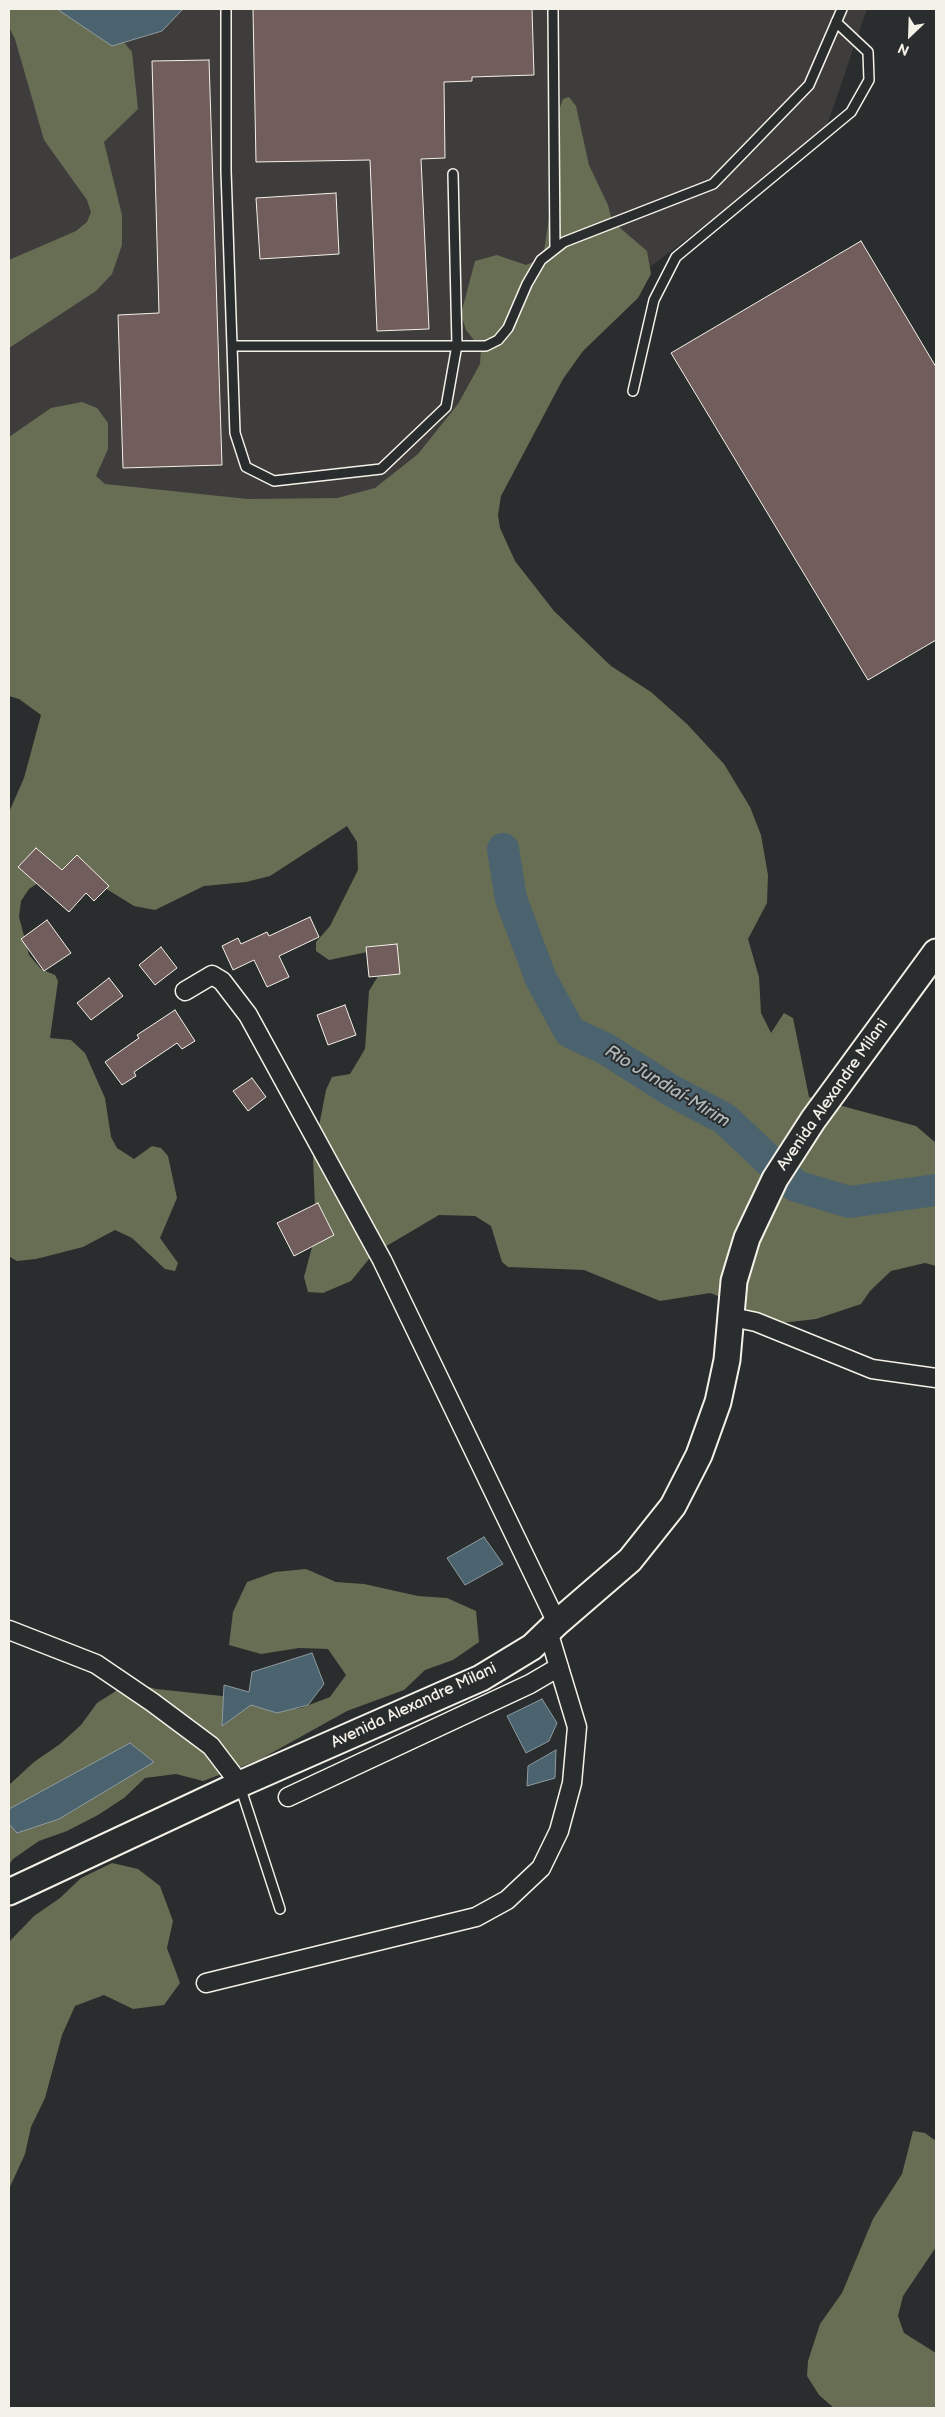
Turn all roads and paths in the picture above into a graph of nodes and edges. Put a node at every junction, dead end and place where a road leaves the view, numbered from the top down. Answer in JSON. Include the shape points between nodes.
{"nodes":[{"id":1,"x":226,"y":9,"type":"edge"},
{"id":2,"x":554,"y":9,"type":"edge"},
{"id":3,"x":842,"y":9,"type":"edge"},
{"id":4,"x":836,"y":22,"type":"junction"},
{"id":5,"x":453,"y":174,"type":"dead end"},
{"id":6,"x":555,"y":249,"type":"junction"},
{"id":7,"x":457,"y":345,"type":"junction"},
{"id":8,"x":232,"y":346,"type":"junction"},
{"id":9,"x":633,"y":391,"type":"dead end"},
{"id":10,"x":936,"y":952,"type":"edge"},
{"id":11,"x":185,"y":991,"type":"dead end"},
{"id":12,"x":732,"y":1316,"type":"junction"},
{"id":13,"x":936,"y":1378,"type":"edge"},
{"id":14,"x":552,"y":1627,"type":"junction"},
{"id":15,"x":9,"y":1630,"type":"edge"},
{"id":16,"x":558,"y":1667,"type":"junction"},
{"id":17,"x":240,"y":1784,"type":"junction"},
{"id":18,"x":288,"y":1797,"type":"dead end"},
{"id":19,"x":9,"y":1892,"type":"edge"},
{"id":20,"x":280,"y":1909,"type":"dead end"},
{"id":21,"x":206,"y":1983,"type":"dead end"}],
"edges":[{"from":1,"to":8,"type":"lane","via":[[226,171]]},
{"from":2,"to":6,"type":"lane"},
{"from":3,"to":4,"type":"lane"},
{"from":4,"to":6,"type":"lane","via":[[808,85],[713,184],[564,242]]},
{"from":4,"to":9,"type":"lane","via":[[868,52],[869,80],[865,88],[851,112],[676,257],[654,300]]},
{"from":5,"to":7,"type":"lane"},
{"from":6,"to":7,"type":"lane","via":[[541,260],[508,328],[498,340],[486,346]]},
{"from":7,"to":8,"type":"lane"},
{"from":7,"to":8,"type":"lane","via":[[446,407],[381,470],[274,481],[246,467],[235,433]]},
{"from":10,"to":12,"type":"street","name":"Avenida Alexandre Milani","via":[[812,1120],[774,1179],[747,1238],[734,1281]]},
{"from":11,"to":14,"type":"street","via":[[212,975],[222,981],[248,1015],[382,1260]]},
{"from":12,"to":13,"type":"street","via":[[756,1322],[872,1369]]},
{"from":12,"to":14,"type":"street","name":"Avenida Alexandre Milani","via":[[718,1402],[699,1455],[673,1506],[630,1560]]},
{"from":14,"to":16,"type":"street"},
{"from":14,"to":17,"type":"street","name":"Avenida Alexandre Milani","via":[[532,1647],[481,1678]]},
{"from":15,"to":17,"type":"street","via":[[96,1664],[211,1746]]},
{"from":16,"to":18,"type":"street","via":[[530,1684]]},
{"from":16,"to":21,"type":"street","via":[[577,1727],[572,1783],[559,1831],[541,1868],[507,1900],[476,1917]]},
{"from":17,"to":19,"type":"street","name":"Avenida Alexandre Milani"},
{"from":17,"to":20,"type":"lane"}]}
